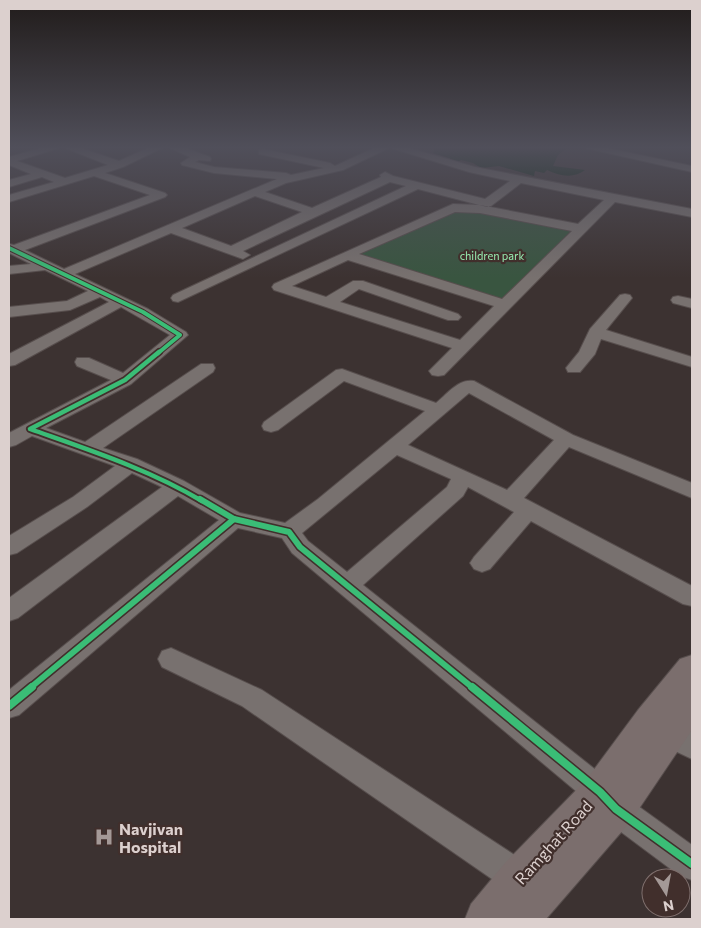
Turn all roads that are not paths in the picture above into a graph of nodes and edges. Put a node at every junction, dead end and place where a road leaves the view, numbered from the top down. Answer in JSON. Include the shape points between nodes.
{"nodes":[{"id":1,"x":34,"y":191,"type":"edge"},
{"id":2,"x":66,"y":191,"type":"edge"},
{"id":3,"x":150,"y":191,"type":"edge"},
{"id":4,"x":356,"y":191,"type":"edge"},
{"id":5,"x":403,"y":191,"type":"edge"},
{"id":6,"x":442,"y":191,"type":"edge"},
{"id":7,"x":503,"y":191,"type":"edge"},
{"id":8,"x":579,"y":191,"type":"edge"},
{"id":9,"x":255,"y":192,"type":"joint"},
{"id":10,"x":612,"y":198,"type":"junction"},
{"id":11,"x":9,"y":199,"type":"edge"},
{"id":12,"x":9,"y":211,"type":"edge"},
{"id":13,"x":313,"y":212,"type":"junction"},
{"id":14,"x":692,"y":213,"type":"edge"},
{"id":15,"x":170,"y":228,"type":"junction"},
{"id":16,"x":582,"y":229,"type":"junction"},
{"id":17,"x":11,"y":249,"type":"edge"},
{"id":18,"x":232,"y":251,"type":"junction"},
{"id":19,"x":347,"y":255,"type":"junction"},
{"id":20,"x":255,"y":260,"type":"junction"},
{"id":21,"x":46,"y":266,"type":"junction"},
{"id":22,"x":9,"y":270,"type":"edge"},
{"id":23,"x":63,"y":274,"type":"junction"},
{"id":24,"x":99,"y":292,"type":"junction"},
{"id":25,"x":178,"y":298,"type":"dead end"},
{"id":26,"x":625,"y":298,"type":"dead end"},
{"id":27,"x":120,"y":302,"type":"junction"},
{"id":28,"x":328,"y":302,"type":"junction"},
{"id":29,"x":505,"y":305,"type":"junction"},
{"id":30,"x":9,"y":312,"type":"edge"},
{"id":31,"x":453,"y":318,"type":"dead end"},
{"id":32,"x":596,"y":332,"type":"junction"},
{"id":33,"x":464,"y":346,"type":"junction"},
{"id":34,"x":9,"y":361,"type":"edge"},
{"id":35,"x":84,"y":362,"type":"dead end"},
{"id":36,"x":692,"y":362,"type":"edge"},
{"id":37,"x":208,"y":368,"type":"dead end"},
{"id":38,"x":574,"y":368,"type":"dead end"},
{"id":39,"x":438,"y":371,"type":"dead end"},
{"id":40,"x":125,"y":380,"type":"junction"},
{"id":41,"x":438,"y":410,"type":"junction"},
{"id":42,"x":271,"y":426,"type":"dead end"},
{"id":43,"x":30,"y":429,"type":"junction"},
{"id":44,"x":566,"y":439,"type":"junction"},
{"id":45,"x":9,"y":440,"type":"edge"},
{"id":46,"x":395,"y":447,"type":"junction"},
{"id":47,"x":88,"y":449,"type":"junction"},
{"id":48,"x":130,"y":464,"type":"junction"},
{"id":49,"x":462,"y":476,"type":"junction"},
{"id":50,"x":176,"y":486,"type":"junction"},
{"id":51,"x":692,"y":491,"type":"edge"},
{"id":52,"x":519,"y":505,"type":"junction"},
{"id":53,"x":234,"y":519,"type":"junction"},
{"id":54,"x":289,"y":532,"type":"junction"},
{"id":55,"x":9,"y":547,"type":"edge"},
{"id":56,"x":482,"y":563,"type":"dead end"},
{"id":57,"x":347,"y":586,"type":"junction"},
{"id":58,"x":692,"y":596,"type":"edge"},
{"id":59,"x":9,"y":611,"type":"edge"},
{"id":60,"x":171,"y":659,"type":"dead end"},
{"id":61,"x":692,"y":669,"type":"edge"},
{"id":62,"x":692,"y":703,"type":"edge"},
{"id":63,"x":9,"y":706,"type":"edge"},
{"id":64,"x":680,"y":740,"type":"edge"},
{"id":65,"x":608,"y":801,"type":"junction"},
{"id":66,"x":692,"y":864,"type":"edge"},
{"id":67,"x":527,"y":897,"type":"edge"},
{"id":68,"x":486,"y":919,"type":"edge"}],
"edges":[{"from":1,"to":11,"type":"street"},
{"from":2,"to":12,"type":"street"},
{"from":3,"to":17,"type":"street","via":[[161,195]]},
{"from":4,"to":13,"type":"street"},
{"from":5,"to":20,"type":"street"},
{"from":6,"to":7,"type":"street","via":[[487,203]]},
{"from":8,"to":10,"type":"street"},
{"from":9,"to":13,"type":"street"},
{"from":9,"to":15,"type":"street"},
{"from":10,"to":14,"type":"street"},
{"from":10,"to":16,"type":"street"},
{"from":13,"to":18,"type":"street"},
{"from":15,"to":18,"type":"street"},
{"from":15,"to":23,"type":"street"},
{"from":16,"to":19,"type":"street","via":[[480,209],[452,208]]},
{"from":16,"to":29,"type":"street"},
{"from":17,"to":21,"type":"street"},
{"from":18,"to":20,"type":"street"},
{"from":19,"to":28,"type":"street","via":[[279,287]]},
{"from":19,"to":29,"type":"street"},
{"from":20,"to":25,"type":"street"},
{"from":21,"to":22,"type":"street"},
{"from":21,"to":23,"type":"street"},
{"from":23,"to":24,"type":"street"},
{"from":24,"to":27,"type":"street"},
{"from":24,"to":30,"type":"street","via":[[70,305]]},
{"from":26,"to":32,"type":"street"},
{"from":27,"to":34,"type":"street"},
{"from":27,"to":40,"type":"street","via":[[180,335]]},
{"from":28,"to":31,"type":"street","via":[[358,284]]},
{"from":28,"to":33,"type":"street"},
{"from":29,"to":33,"type":"street"},
{"from":32,"to":36,"type":"street"},
{"from":32,"to":38,"type":"street","via":[[588,354]]},
{"from":33,"to":39,"type":"street"},
{"from":35,"to":40,"type":"street"},
{"from":37,"to":47,"type":"street"},
{"from":40,"to":43,"type":"street"},
{"from":41,"to":42,"type":"street","via":[[342,374]]},
{"from":41,"to":44,"type":"street","via":[[468,385]]},
{"from":41,"to":46,"type":"street"},
{"from":43,"to":45,"type":"street"},
{"from":43,"to":47,"type":"street"},
{"from":44,"to":51,"type":"street"},
{"from":44,"to":52,"type":"street"},
{"from":46,"to":49,"type":"street"},
{"from":46,"to":54,"type":"street"},
{"from":47,"to":48,"type":"street"},
{"from":48,"to":50,"type":"street"},
{"from":48,"to":55,"type":"street","via":[[80,502]]},
{"from":49,"to":52,"type":"street"},
{"from":49,"to":57,"type":"street","via":[[456,491]]},
{"from":50,"to":53,"type":"street"},
{"from":50,"to":59,"type":"street"},
{"from":52,"to":56,"type":"street"},
{"from":52,"to":58,"type":"street"},
{"from":53,"to":54,"type":"street"},
{"from":53,"to":63,"type":"street"},
{"from":54,"to":57,"type":"street","via":[[300,547]]},
{"from":57,"to":65,"type":"street"},
{"from":60,"to":67,"type":"street","via":[[252,698]]},
{"from":61,"to":65,"type":"main road","name":"Ramghat Road","via":[[650,721]]},
{"from":62,"to":64,"type":"main road","name":"Ramghat Road"},
{"from":64,"to":65,"type":"main road","name":"Ramghat Road"},
{"from":65,"to":66,"type":"street"},
{"from":65,"to":67,"type":"main road","name":"Ramghat Road"},
{"from":67,"to":68,"type":"main road","name":"Ramghat Road"}]}
